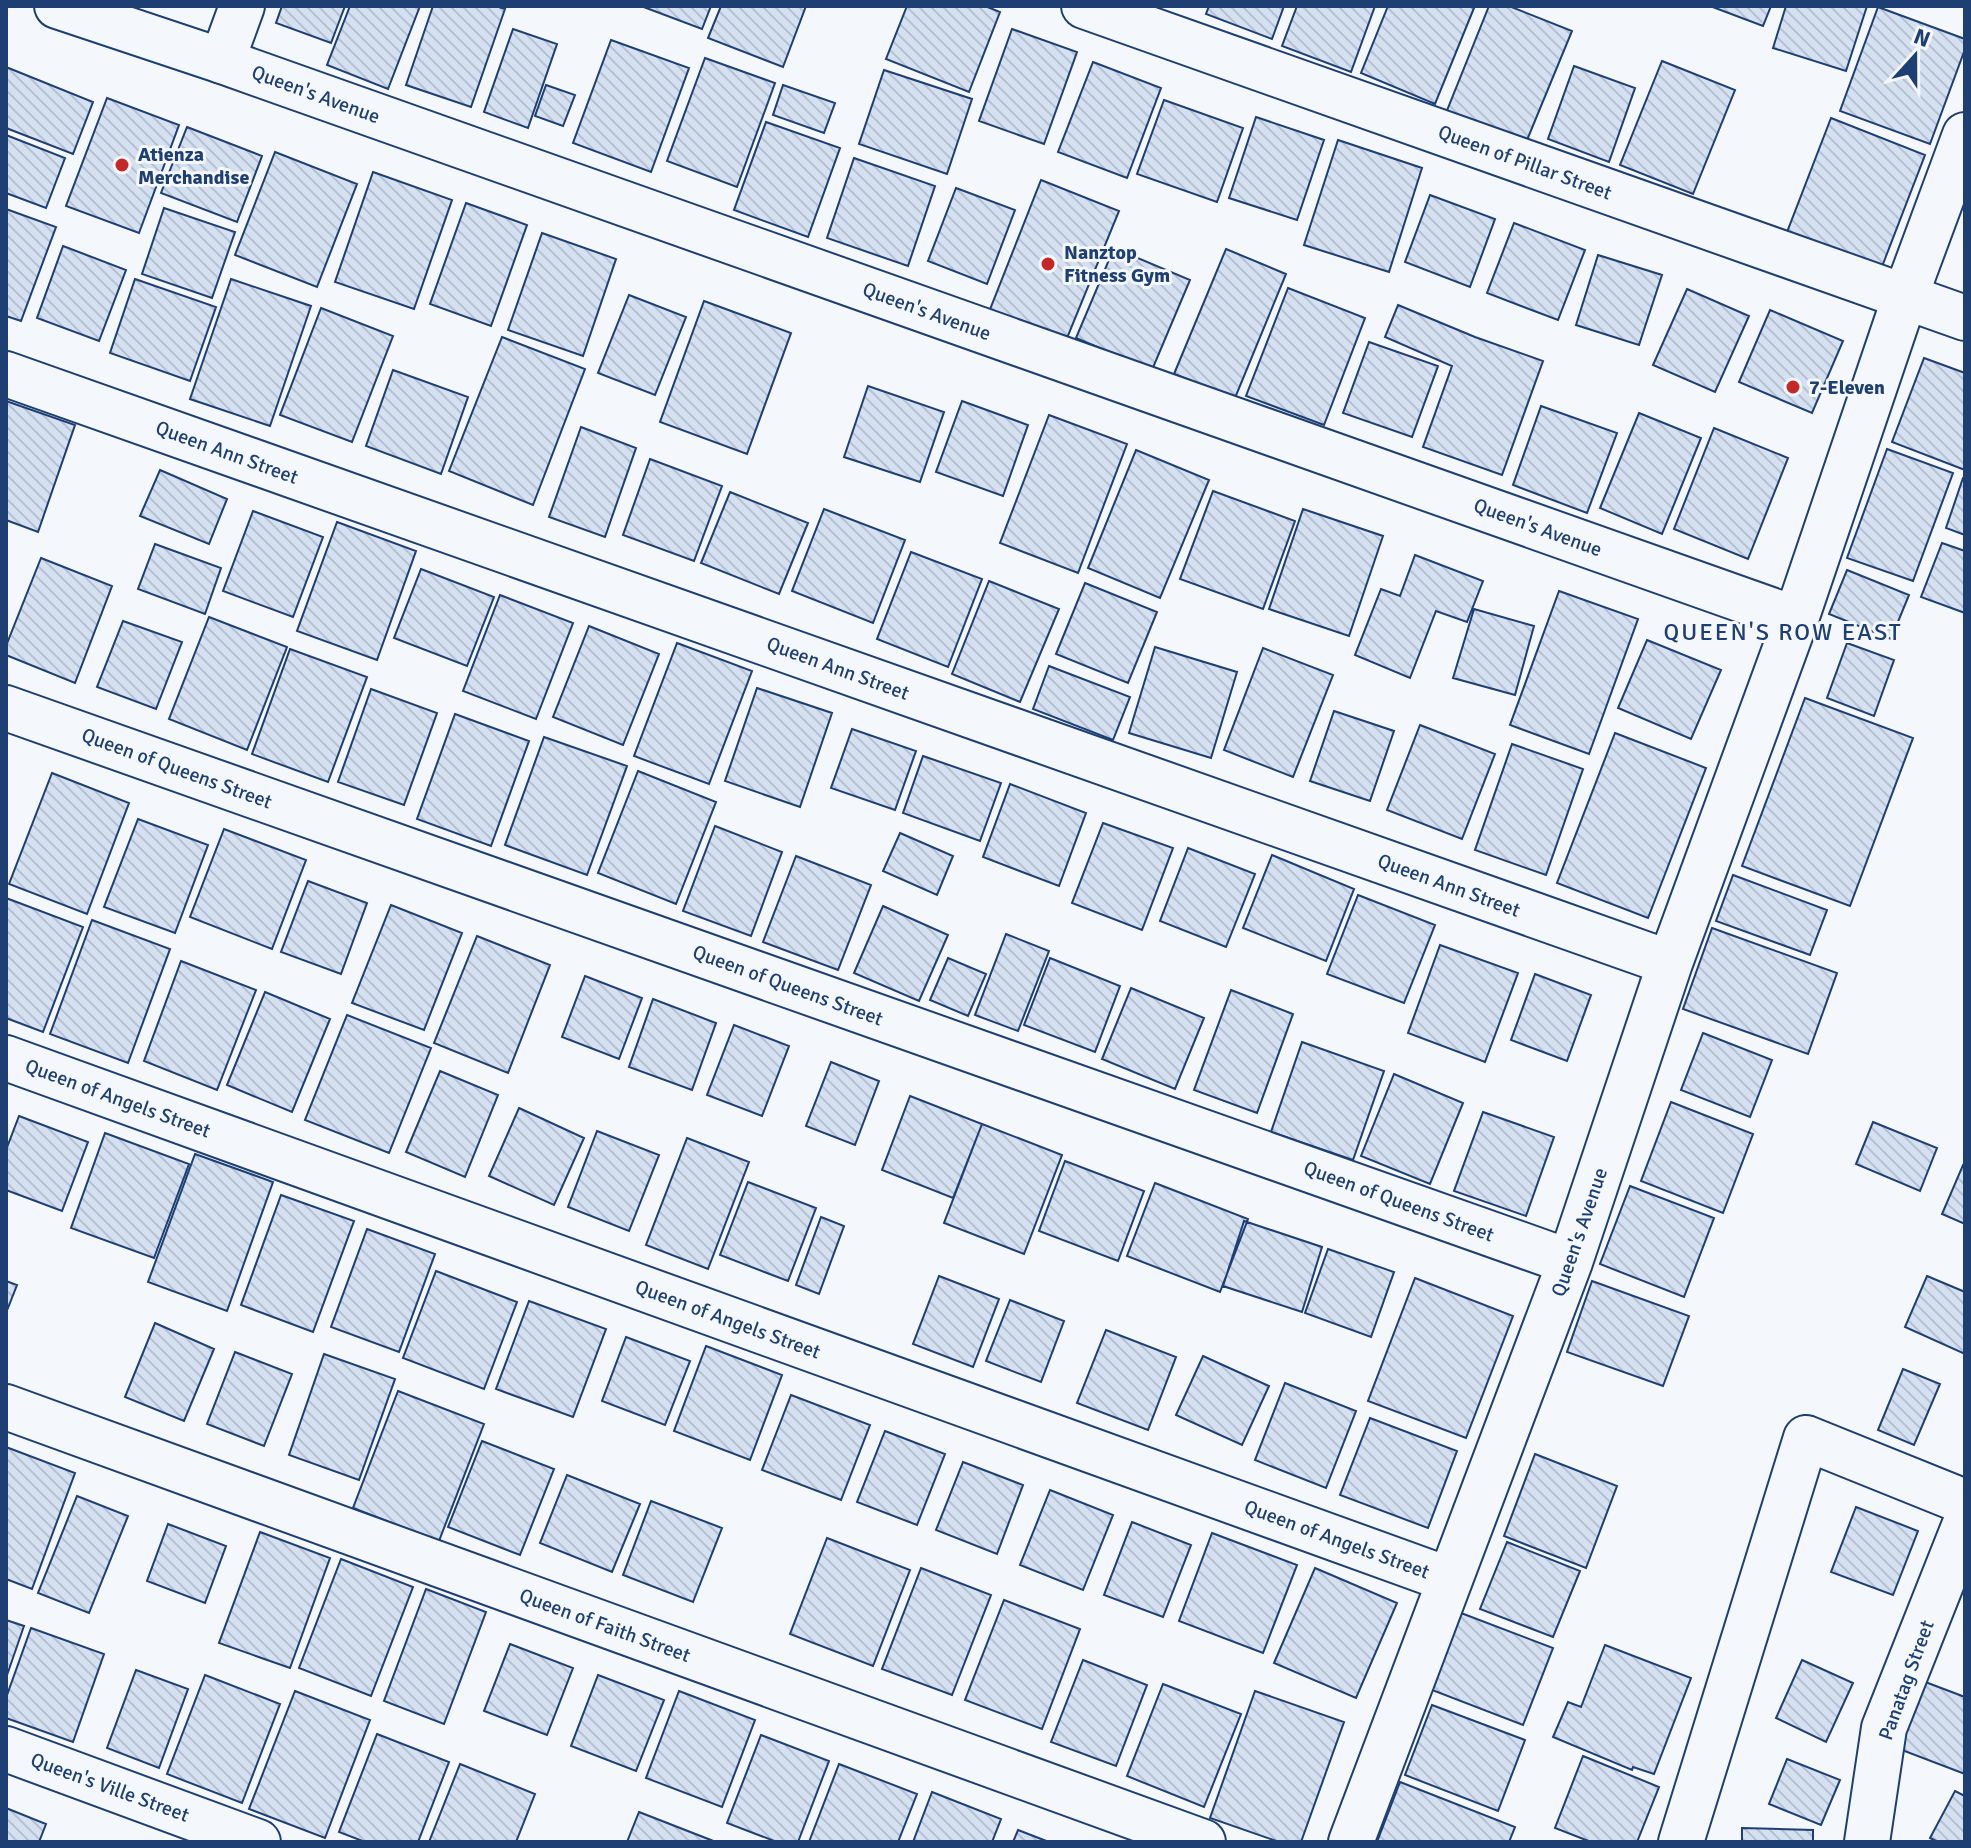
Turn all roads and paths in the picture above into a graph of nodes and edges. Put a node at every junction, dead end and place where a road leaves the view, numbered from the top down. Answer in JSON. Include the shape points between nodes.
{"nodes":[{"id":1,"x":57,"y":6,"type":"edge"},
{"id":2,"x":242,"y":6,"type":"edge"},
{"id":3,"x":1084,"y":6,"type":"edge"},
{"id":4,"x":222,"y":61,"type":"junction"},
{"id":5,"x":1965,"y":135,"type":"edge"},
{"id":6,"x":1905,"y":297,"type":"junction"},
{"id":7,"x":1965,"y":318,"type":"edge"},
{"id":8,"x":6,"y":374,"type":"edge"},
{"id":9,"x":1796,"y":619,"type":"junction"},
{"id":10,"x":6,"y":708,"type":"edge"},
{"id":11,"x":1670,"y":963,"type":"junction"},
{"id":12,"x":6,"y":1058,"type":"edge"},
{"id":13,"x":1570,"y":1262,"type":"junction"},
{"id":14,"x":6,"y":1407,"type":"edge"},
{"id":15,"x":1965,"y":1502,"type":"edge"},
{"id":16,"x":1965,"y":1524,"type":"edge"},
{"id":17,"x":1450,"y":1580,"type":"junction"},
{"id":18,"x":6,"y":1749,"type":"edge"},
{"id":19,"x":258,"y":1842,"type":"edge"},
{"id":20,"x":1203,"y":1842,"type":"edge"},
{"id":21,"x":1351,"y":1842,"type":"edge"},
{"id":22,"x":1681,"y":1842,"type":"edge"},
{"id":23,"x":1867,"y":1842,"type":"edge"}],
"edges":[{"from":1,"to":4,"type":"street","name":"Queen's Avenue"},
{"from":2,"to":4,"type":"street"},
{"from":3,"to":6,"type":"street","name":"Queen of Pillar Street"},
{"from":4,"to":9,"type":"street","name":"Queen's Avenue"},
{"from":5,"to":6,"type":"street","name":"Queen's Avenue"},
{"from":6,"to":7,"type":"street","name":"Queen of Pillar Street"},
{"from":6,"to":9,"type":"street","name":"Queen's Avenue"},
{"from":8,"to":11,"type":"street","name":"Queen Ann Street"},
{"from":9,"to":11,"type":"street","name":"Queen's Avenue"},
{"from":10,"to":13,"type":"street","name":"Queen of Queens Street"},
{"from":11,"to":13,"type":"street","name":"Queen's Avenue"},
{"from":12,"to":17,"type":"street","name":"Queen of Angels Street"},
{"from":13,"to":17,"type":"street","name":"Queen's Avenue"},
{"from":14,"to":20,"type":"street","name":"Queen of Faith Street"},
{"from":15,"to":22,"type":"street","via":[[1806,1438]]},
{"from":16,"to":23,"type":"street","name":"Panatag Street","via":[[1884,1728]]},
{"from":17,"to":21,"type":"street","name":"Queen's Avenue"},
{"from":18,"to":19,"type":"street","name":"Queen's Ville Street"}]}
